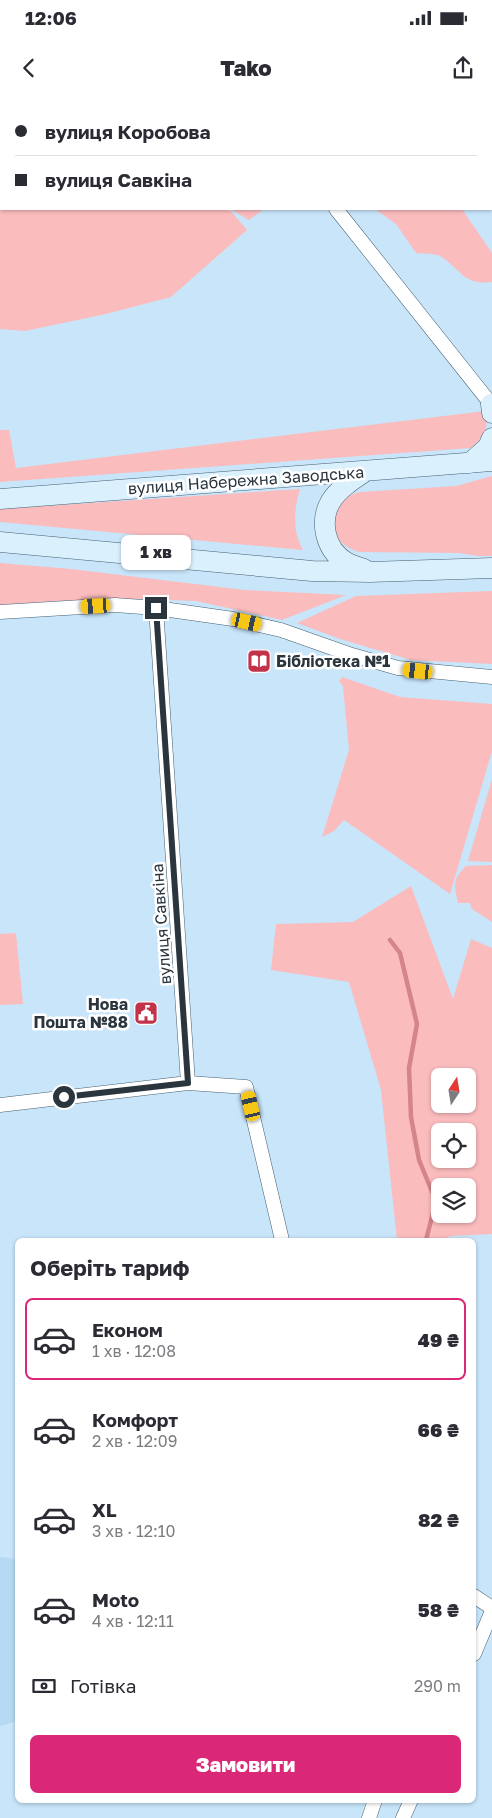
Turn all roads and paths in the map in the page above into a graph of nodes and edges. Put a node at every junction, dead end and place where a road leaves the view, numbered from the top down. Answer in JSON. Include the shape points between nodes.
{"nodes":[{"id":1,"x":337,"y":210,"type":"edge"},
{"id":2,"x":492,"y":408,"type":"edge"},
{"id":3,"x":492,"y":438,"type":"edge"},
{"id":4,"x":492,"y":462,"type":"edge"},
{"id":5,"x":470,"y":463,"type":"junction"},
{"id":6,"x":366,"y":471,"type":"junction"},
{"id":7,"x":0,"y":499,"type":"edge"},
{"id":8,"x":0,"y":542,"type":"edge"},
{"id":9,"x":492,"y":568,"type":"edge"},
{"id":10,"x":370,"y":572,"type":"junction"},
{"id":11,"x":156,"y":608,"type":"junction"},
{"id":12,"x":0,"y":612,"type":"edge"},
{"id":13,"x":492,"y":677,"type":"edge"},
{"id":14,"x":188,"y":1083,"type":"junction"},
{"id":15,"x":0,"y":1104,"type":"edge"},
{"id":16,"x":282,"y":1238,"type":"edge"},
{"id":17,"x":476,"y":1598,"type":"edge"},
{"id":18,"x":492,"y":1610,"type":"edge"},
{"id":19,"x":476,"y":1649,"type":"edge"},
{"id":20,"x":374,"y":1803,"type":"edge"},
{"id":21,"x":410,"y":1803,"type":"edge"},
{"id":22,"x":369,"y":1818,"type":"edge"},
{"id":23,"x":403,"y":1818,"type":"edge"}],
"edges":[{"from":1,"to":2,"type":"street"},
{"from":3,"to":5,"type":"main road","via":[[488,448]]},
{"from":4,"to":5,"type":"main road","name":"вулиця Набережна Заводська"},
{"from":5,"to":6,"type":"main road","name":"вулиця Набережна Заводська"},
{"from":6,"to":7,"type":"main road","name":"вулиця Набережна Заводська"},
{"from":6,"to":10,"type":"main road","via":[[332,500],[326,511],[324,528],[335,553],[345,562]]},
{"from":8,"to":10,"type":"main road","via":[[312,571]]},
{"from":9,"to":10,"type":"main road"},
{"from":11,"to":12,"type":"street","via":[[115,605]]},
{"from":11,"to":13,"type":"street","via":[[233,619],[281,630],[398,668]]},
{"from":11,"to":14,"type":"street","name":"вулиця Савкіна"},
{"from":14,"to":15,"type":"street"},
{"from":14,"to":16,"type":"street","via":[[246,1086]]},
{"from":17,"to":18,"type":"street"},
{"from":18,"to":19,"type":"street"},
{"from":20,"to":22,"type":"street"},
{"from":21,"to":23,"type":"street"}]}
